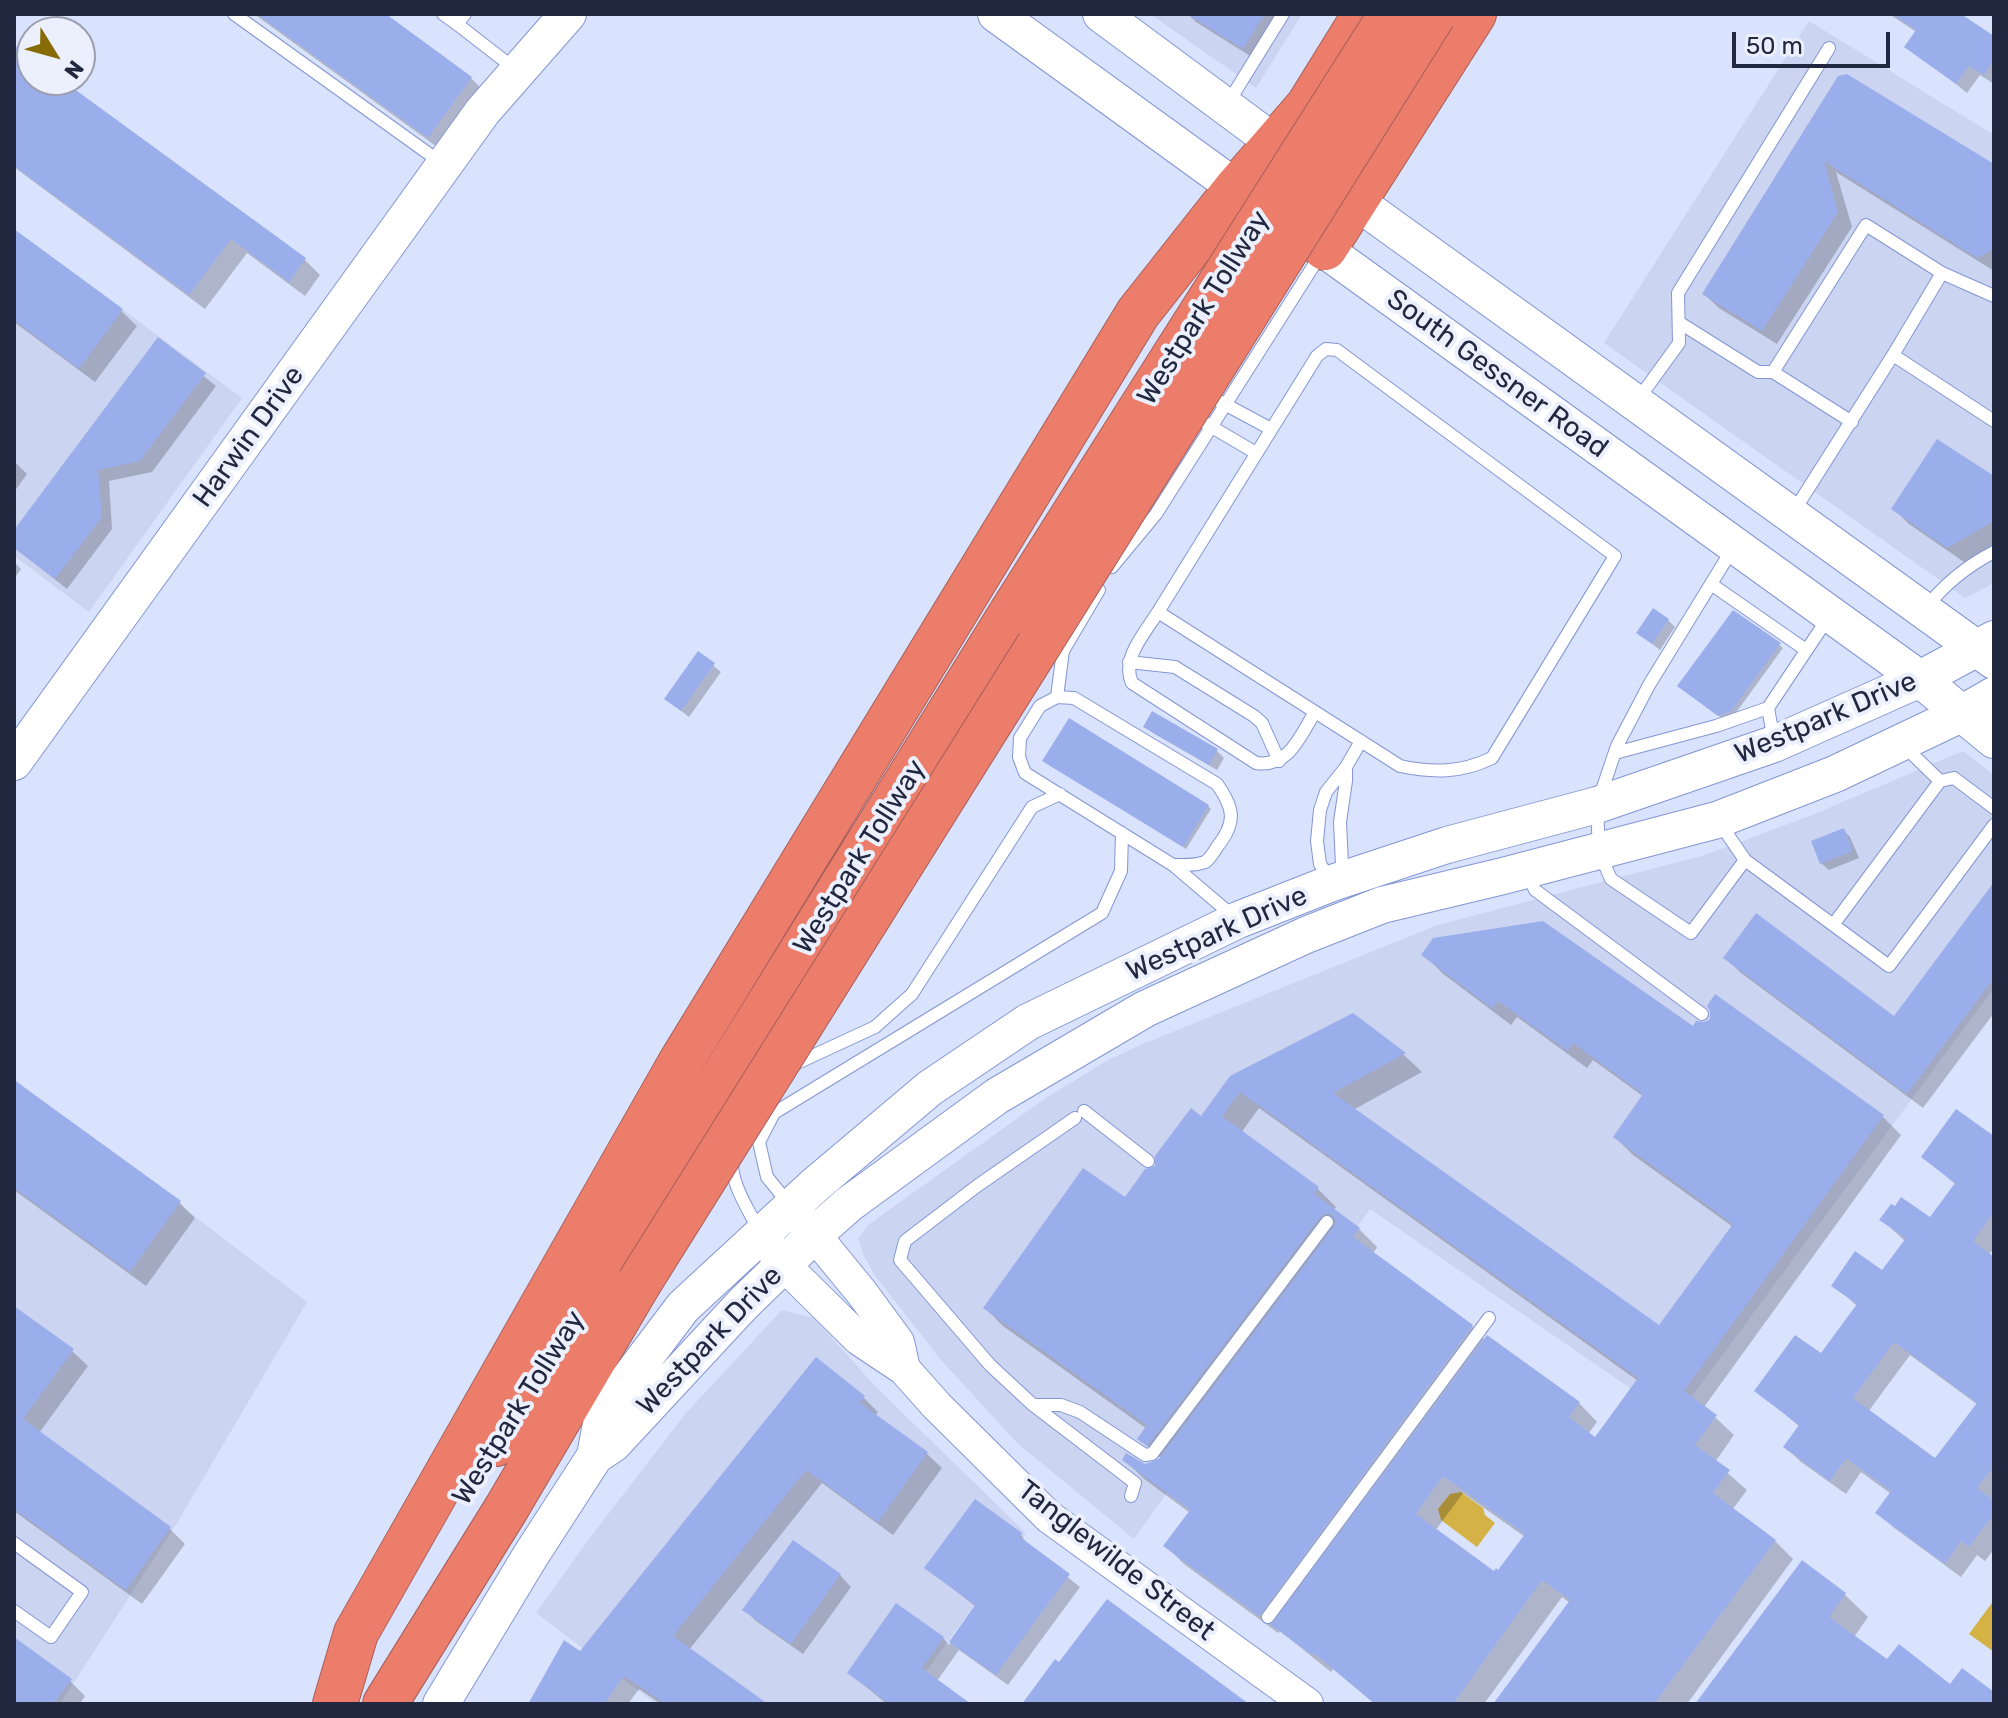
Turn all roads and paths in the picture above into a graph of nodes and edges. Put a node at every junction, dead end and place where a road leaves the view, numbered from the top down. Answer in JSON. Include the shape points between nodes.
{"nodes":[{"id":1,"x":234,"y":14,"type":"edge"},
{"id":2,"x":443,"y":14,"type":"edge"},
{"id":3,"x":996,"y":14,"type":"edge"},
{"id":4,"x":1283,"y":14,"type":"edge"},
{"id":5,"x":1365,"y":14,"type":"edge"},
{"id":6,"x":1391,"y":14,"type":"edge"},
{"id":7,"x":1434,"y":14,"type":"edge"},
{"id":8,"x":1474,"y":14,"type":"edge"},
{"id":9,"x":551,"y":16,"type":"edge"},
{"id":10,"x":461,"y":19,"type":"edge"},
{"id":11,"x":1118,"y":21,"type":"edge"},
{"id":12,"x":1829,"y":48,"type":"dead end"},
{"id":13,"x":506,"y":62,"type":"junction"},
{"id":14,"x":1226,"y":106,"type":"junction"},
{"id":15,"x":483,"y":111,"type":"junction"},
{"id":16,"x":1275,"y":143,"type":"junction"},
{"id":17,"x":444,"y":165,"type":"junction"},
{"id":18,"x":1236,"y":189,"type":"junction"},
{"id":19,"x":1356,"y":200,"type":"junction"},
{"id":20,"x":1325,"y":248,"type":"junction"},
{"id":21,"x":1942,"y":273,"type":"junction"},
{"id":22,"x":1994,"y":296,"type":"edge"},
{"id":23,"x":1680,"y":323,"type":"junction"},
{"id":24,"x":1893,"y":355,"type":"junction"},
{"id":25,"x":1158,"y":368,"type":"dead end"},
{"id":26,"x":1773,"y":372,"type":"junction"},
{"id":27,"x":1172,"y":375,"type":"dead end"},
{"id":28,"x":1185,"y":382,"type":"dead end"},
{"id":29,"x":1145,"y":387,"type":"dead end"},
{"id":30,"x":1157,"y":395,"type":"dead end"},
{"id":31,"x":1170,"y":402,"type":"dead end"},
{"id":32,"x":1636,"y":402,"type":"junction"},
{"id":33,"x":1225,"y":404,"type":"junction"},
{"id":34,"x":1182,"y":410,"type":"junction"},
{"id":35,"x":1994,"y":421,"type":"edge"},
{"id":36,"x":1852,"y":422,"type":"junction"},
{"id":37,"x":1211,"y":427,"type":"junction"},
{"id":38,"x":1271,"y":429,"type":"junction"},
{"id":39,"x":1602,"y":451,"type":"junction"},
{"id":40,"x":1256,"y":453,"type":"junction"},
{"id":41,"x":1792,"y":514,"type":"junction"},
{"id":42,"x":1735,"y":546,"type":"junction"},
{"id":43,"x":1994,"y":552,"type":"edge"},
{"id":44,"x":1112,"y":567,"type":"junction"},
{"id":45,"x":1711,"y":584,"type":"junction"},
{"id":46,"x":1925,"y":610,"type":"junction"},
{"id":47,"x":1158,"y":612,"type":"junction"},
{"id":48,"x":1829,"y":615,"type":"junction"},
{"id":49,"x":1989,"y":649,"type":"edge"},
{"id":50,"x":1806,"y":650,"type":"junction"},
{"id":51,"x":1129,"y":662,"type":"junction"},
{"id":52,"x":1920,"y":679,"type":"junction"},
{"id":53,"x":1994,"y":695,"type":"edge"},
{"id":54,"x":1057,"y":697,"type":"junction"},
{"id":55,"x":1768,"y":708,"type":"junction"},
{"id":56,"x":1315,"y":712,"type":"junction"},
{"id":57,"x":1961,"y":714,"type":"junction"},
{"id":58,"x":1994,"y":740,"type":"edge"},
{"id":59,"x":1361,"y":741,"type":"junction"},
{"id":60,"x":1774,"y":744,"type":"junction"},
{"id":61,"x":1901,"y":744,"type":"junction"},
{"id":62,"x":1615,"y":753,"type":"junction"},
{"id":63,"x":1279,"y":761,"type":"junction"},
{"id":64,"x":14,"y":762,"type":"edge"},
{"id":65,"x":1346,"y":767,"type":"junction"},
{"id":66,"x":1940,"y":781,"type":"junction"},
{"id":67,"x":1060,"y":794,"type":"junction"},
{"id":68,"x":1597,"y":805,"type":"junction"},
{"id":69,"x":1994,"y":808,"type":"edge"},
{"id":70,"x":1717,"y":820,"type":"junction"},
{"id":71,"x":1994,"y":825,"type":"edge"},
{"id":72,"x":1122,"y":833,"type":"junction"},
{"id":73,"x":1599,"y":852,"type":"junction"},
{"id":74,"x":1745,"y":860,"type":"junction"},
{"id":75,"x":1173,"y":865,"type":"junction"},
{"id":76,"x":1526,"y":870,"type":"junction"},
{"id":77,"x":1332,"y":883,"type":"junction"},
{"id":78,"x":1238,"y":920,"type":"junction"},
{"id":79,"x":1344,"y":920,"type":"junction"},
{"id":80,"x":1833,"y":925,"type":"junction"},
{"id":81,"x":1702,"y":1014,"type":"dead end"},
{"id":82,"x":1028,"y":1022,"type":"junction"},
{"id":83,"x":1047,"y":1067,"type":"junction"},
{"id":84,"x":1148,"y":1161,"type":"dead end"},
{"id":85,"x":792,"y":1207,"type":"junction"},
{"id":86,"x":1327,"y":1222,"type":"dead end"},
{"id":87,"x":761,"y":1235,"type":"junction"},
{"id":88,"x":814,"y":1235,"type":"junction"},
{"id":89,"x":783,"y":1264,"type":"junction"},
{"id":90,"x":1489,"y":1318,"type":"dead end"},
{"id":91,"x":904,"y":1369,"type":"junction"},
{"id":92,"x":1033,"y":1405,"type":"junction"},
{"id":93,"x":595,"y":1456,"type":"junction"},
{"id":94,"x":1131,"y":1496,"type":"dead end"},
{"id":95,"x":14,"y":1543,"type":"edge"},
{"id":96,"x":14,"y":1611,"type":"edge"},
{"id":97,"x":1268,"y":1617,"type":"dead end"},
{"id":98,"x":335,"y":1704,"type":"edge"},
{"id":99,"x":385,"y":1704,"type":"edge"},
{"id":100,"x":441,"y":1704,"type":"edge"},
{"id":101,"x":1307,"y":1704,"type":"edge"}],
"edges":[{"from":1,"to":17,"type":"lane"},
{"from":2,"to":10,"type":"lane"},
{"from":3,"to":18,"type":"main road","name":"South Gessner Road"},
{"from":4,"to":14,"type":"lane"},
{"from":5,"to":16,"type":"highway","via":[[1308,106]]},
{"from":6,"to":98,"type":"highway","name":"Westpark Tollway","bridge":true,"via":[[1011,613]]},
{"from":7,"to":99,"type":"highway","name":"Westpark Tollway","bridge":true,"via":[[639,1283]]},
{"from":8,"to":19,"type":"highway"},
{"from":9,"to":13,"type":"main road","name":"Harwin Drive","via":[[518,37]]},
{"from":9,"to":15,"type":"main road","name":"Harwin Drive"},
{"from":10,"to":13,"type":"lane"},
{"from":11,"to":14,"type":"main road","name":"South Gessner Road"},
{"from":12,"to":23,"type":"lane","via":[[1678,293]]},
{"from":13,"to":15,"type":"main road","name":"Harwin Drive"},
{"from":14,"to":16,"type":"main road","name":"South Gessner Road"},
{"from":15,"to":17,"type":"main road","name":"Harwin Drive"},
{"from":16,"to":18,"type":"highway"},
{"from":16,"to":19,"type":"main road","name":"South Gessner Road"},
{"from":17,"to":64,"type":"main road","name":"Harwin Drive"},
{"from":18,"to":20,"type":"main road","name":"South Gessner Road"},
{"from":18,"to":98,"type":"highway","via":[[1138,313],[1119,359],[679,1065],[356,1633]]},
{"from":19,"to":20,"type":"highway"},
{"from":19,"to":32,"type":"main road","name":"South Gessner Road"},
{"from":20,"to":33,"type":"lane"},
{"from":20,"to":39,"type":"main road","name":"South Gessner Road"},
{"from":21,"to":22,"type":"lane"},
{"from":21,"to":24,"type":"lane"},
{"from":21,"to":26,"type":"lane","via":[[1866,225]]},
{"from":23,"to":26,"type":"lane","via":[[1758,372]]},
{"from":23,"to":32,"type":"lane","via":[[1679,343]]},
{"from":24,"to":35,"type":"lane"},
{"from":24,"to":36,"type":"lane"},
{"from":25,"to":27,"type":"lane"},
{"from":26,"to":36,"type":"lane"},
{"from":28,"to":33,"type":"lane"},
{"from":29,"to":30,"type":"lane"},
{"from":31,"to":34,"type":"lane"},
{"from":32,"to":39,"type":"main road"},
{"from":32,"to":41,"type":"main road","name":"South Gessner Road"},
{"from":33,"to":37,"type":"lane"},
{"from":33,"to":38,"type":"lane"},
{"from":34,"to":37,"type":"lane"},
{"from":34,"to":44,"type":"lane","via":[[1187,420],[1184,431],[1140,503]]},
{"from":36,"to":41,"type":"lane"},
{"from":37,"to":40,"type":"lane"},
{"from":37,"to":44,"type":"lane","via":[[1156,514]]},
{"from":38,"to":40,"type":"lane"},
{"from":38,"to":59,"type":"lane","via":[[1317,356],[1326,349],[1337,350],[1615,556],[1492,758],[1455,771],[1417,770],[1400,766]]},
{"from":39,"to":42,"type":"main road","name":"South Gessner Road"},
{"from":40,"to":47,"type":"lane"},
{"from":41,"to":46,"type":"main road","name":"South Gessner Road"},
{"from":42,"to":45,"type":"lane"},
{"from":42,"to":48,"type":"main road","name":"South Gessner Road"},
{"from":43,"to":46,"type":"lane","via":[[1950,580]]},
{"from":44,"to":54,"type":"lane","via":[[1063,651]]},
{"from":45,"to":50,"type":"lane"},
{"from":45,"to":62,"type":"lane","via":[[1649,685]]},
{"from":46,"to":49,"type":"main road","name":"South Gessner Road"},
{"from":47,"to":51,"type":"lane"},
{"from":47,"to":56,"type":"lane"},
{"from":48,"to":50,"type":"lane"},
{"from":48,"to":52,"type":"main road","name":"South Gessner Road"},
{"from":49,"to":52,"type":"main road","name":"Westpark Drive"},
{"from":50,"to":55,"type":"lane"},
{"from":51,"to":63,"type":"lane","via":[[1175,667],[1254,716]]},
{"from":51,"to":63,"type":"lane","via":[[1132,683],[1256,763]]},
{"from":52,"to":57,"type":"main road","name":"South Gessner Road"},
{"from":52,"to":60,"type":"main road","name":"Westpark Drive"},
{"from":53,"to":57,"type":"main road","name":"Westpark Drive"},
{"from":54,"to":67,"type":"lane","via":[[1040,706],[1020,738],[1019,757],[1025,773]]},
{"from":54,"to":75,"type":"lane","via":[[1074,698],[1206,777],[1230,802],[1232,820],[1207,861]]},
{"from":55,"to":60,"type":"lane"},
{"from":55,"to":62,"type":"lane"},
{"from":56,"to":59,"type":"lane"},
{"from":56,"to":63,"type":"lane"},
{"from":57,"to":58,"type":"main road","name":"South Gessner Road"},
{"from":57,"to":61,"type":"main road","name":"Westpark Drive"},
{"from":59,"to":65,"type":"lane"},
{"from":60,"to":68,"type":"main road","name":"Westpark Drive"},
{"from":61,"to":66,"type":"lane"},
{"from":61,"to":70,"type":"main road","name":"Westpark Drive"},
{"from":62,"to":68,"type":"lane"},
{"from":65,"to":77,"type":"lane","via":[[1342,865]]},
{"from":65,"to":77,"type":"lane","via":[[1326,792],[1320,810],[1320,864]]},
{"from":66,"to":69,"type":"lane","via":[[1954,778]]},
{"from":66,"to":80,"type":"lane"},
{"from":67,"to":72,"type":"lane"},
{"from":67,"to":87,"type":"lane","via":[[1032,807],[896,1011],[875,1027],[785,1069],[750,1100],[733,1138],[731,1167]]},
{"from":68,"to":73,"type":"lane"},
{"from":68,"to":77,"type":"main road","name":"Westpark Drive"},
{"from":70,"to":73,"type":"main road","name":"Westpark Drive"},
{"from":70,"to":74,"type":"lane"},
{"from":71,"to":80,"type":"lane","via":[[1889,966]]},
{"from":72,"to":75,"type":"lane"},
{"from":72,"to":85,"type":"lane","via":[[1121,871],[1102,913],[774,1113],[759,1142],[767,1177]]},
{"from":73,"to":74,"type":"lane","via":[[1611,879],[1691,933]]},
{"from":73,"to":76,"type":"main road","name":"Westpark Drive"},
{"from":74,"to":80,"type":"lane"},
{"from":75,"to":78,"type":"lane"},
{"from":76,"to":79,"type":"main road","name":"Westpark Drive","via":[[1382,905]]},
{"from":76,"to":81,"type":"lane","via":[[1535,890]]},
{"from":77,"to":78,"type":"main road","name":"Westpark Drive"},
{"from":77,"to":79,"type":"main road"},
{"from":78,"to":82,"type":"main road","name":"Westpark Drive"},
{"from":79,"to":83,"type":"main road","name":"Westpark Drive","via":[[1145,1009]]},
{"from":82,"to":83,"type":"main road"},
{"from":82,"to":85,"type":"main road","name":"Westpark Drive","via":[[930,1088]]},
{"from":83,"to":88,"type":"main road","name":"Westpark Drive","via":[[923,1149]]},
{"from":84,"to":92,"type":"lane","via":[[1079,1115],[905,1241],[900,1260],[990,1365]]},
{"from":85,"to":87,"type":"main road","name":"Westpark Drive"},
{"from":85,"to":88,"type":"street","name":"Tanglewilde Street"},
{"from":86,"to":92,"type":"lane","via":[[1152,1454],[1145,1455],[1080,1412],[1061,1405]]},
{"from":87,"to":89,"type":"street","name":"Tanglewilde Street"},
{"from":87,"to":93,"type":"main road","name":"Westpark Drive","via":[[683,1307],[641,1362],[603,1413]]},
{"from":88,"to":89,"type":"main road","name":"Westpark Drive"},
{"from":88,"to":91,"type":"street","name":"Tanglewilde Street","via":[[898,1342]]},
{"from":89,"to":91,"type":"street","name":"Tanglewilde Street","via":[[859,1339]]},
{"from":89,"to":93,"type":"main road","name":"Westpark Drive","via":[[613,1444]]},
{"from":90,"to":97,"type":"lane"},
{"from":91,"to":101,"type":"street","name":"Tanglewilde Street","via":[[1049,1517]]},
{"from":92,"to":94,"type":"lane","via":[[1135,1483]]},
{"from":93,"to":100,"type":"main road","name":"Westpark Drive"},
{"from":95,"to":96,"type":"lane","via":[[82,1592],[51,1637]]}]}
